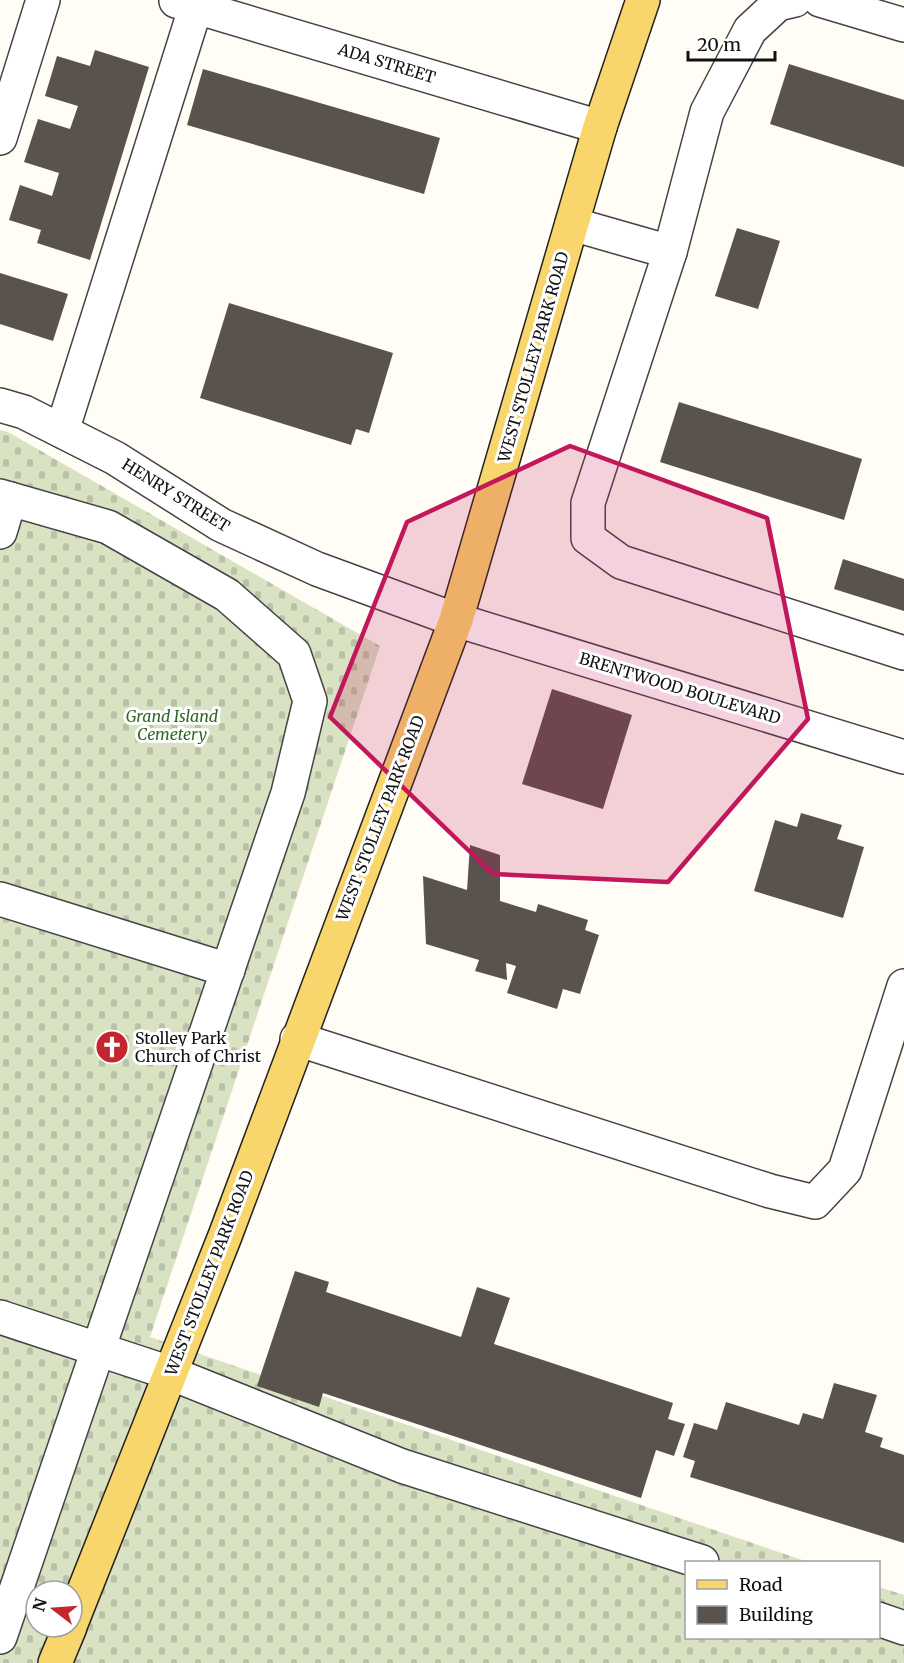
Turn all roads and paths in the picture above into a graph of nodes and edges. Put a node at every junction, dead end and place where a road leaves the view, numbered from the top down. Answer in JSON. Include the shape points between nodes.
{"nodes":[{"id":1,"x":43,"y":0,"type":"edge"},
{"id":2,"x":643,"y":0,"type":"edge"},
{"id":3,"x":795,"y":0,"type":"edge"},
{"id":4,"x":820,"y":0,"type":"edge"},
{"id":5,"x":185,"y":3,"type":"edge"},
{"id":6,"x":904,"y":26,"type":"edge"},
{"id":7,"x":600,"y":126,"type":"junction"},
{"id":8,"x":0,"y":138,"type":"edge"},
{"id":9,"x":572,"y":224,"type":"junction"},
{"id":10,"x":670,"y":252,"type":"junction"},
{"id":11,"x":0,"y":405,"type":"edge"},
{"id":12,"x":62,"y":431,"type":"junction"},
{"id":13,"x":5,"y":498,"type":"edge"},
{"id":14,"x":0,"y":532,"type":"edge"},
{"id":15,"x":456,"y":620,"type":"junction"},
{"id":16,"x":904,"y":653,"type":"edge"},
{"id":17,"x":904,"y":757,"type":"edge"},
{"id":18,"x":0,"y":899,"type":"edge"},
{"id":19,"x":228,"y":970,"type":"junction"},
{"id":20,"x":904,"y":986,"type":"edge"},
{"id":21,"x":297,"y":1039,"type":"junction"},
{"id":22,"x":0,"y":1317,"type":"edge"},
{"id":23,"x":98,"y":1349,"type":"junction"},
{"id":24,"x":170,"y":1373,"type":"junction"},
{"id":25,"x":696,"y":1561,"type":"edge"},
{"id":26,"x":84,"y":1591,"type":"edge"},
{"id":27,"x":880,"y":1619,"type":"edge"},
{"id":28,"x":904,"y":1628,"type":"edge"},
{"id":29,"x":0,"y":1637,"type":"edge"},
{"id":30,"x":65,"y":1639,"type":"edge"},
{"id":31,"x":55,"y":1663,"type":"edge"}],
"edges":[{"from":1,"to":8,"type":"street"},
{"from":2,"to":7,"type":"main road","name":"WEST STOLLEY PARK ROAD"},
{"from":3,"to":10,"type":"street","via":[[778,4],[750,30],[707,112]]},
{"from":4,"to":6,"type":"street"},
{"from":5,"to":7,"type":"street","name":"ADA STREET"},
{"from":5,"to":12,"type":"street"},
{"from":7,"to":9,"type":"main road","name":"WEST STOLLEY PARK ROAD"},
{"from":9,"to":10,"type":"street"},
{"from":9,"to":15,"type":"main road","name":"WEST STOLLEY PARK ROAD"},
{"from":10,"to":16,"type":"street","via":[[588,503],[588,538],[621,562]]},
{"from":11,"to":12,"type":"street","name":"HENRY STREET"},
{"from":12,"to":15,"type":"street","name":"HENRY STREET","via":[[116,458],[221,525],[317,569]]},
{"from":13,"to":14,"type":"street"},
{"from":13,"to":19,"type":"street","via":[[108,527],[226,596],[294,654],[310,700],[288,793]]},
{"from":15,"to":17,"type":"street","name":"BRENTWOOD BOULEVARD"},
{"from":15,"to":21,"type":"main road","name":"WEST STOLLEY PARK ROAD"},
{"from":18,"to":19,"type":"street"},
{"from":19,"to":23,"type":"street"},
{"from":20,"to":21,"type":"street","via":[[845,1170],[815,1202],[770,1191]]},
{"from":21,"to":24,"type":"main road","name":"WEST STOLLEY PARK ROAD"},
{"from":22,"to":23,"type":"street"},
{"from":23,"to":24,"type":"street"},
{"from":23,"to":29,"type":"street"},
{"from":24,"to":25,"type":"street","via":[[402,1466]]},
{"from":24,"to":26,"type":"main road","name":"WEST STOLLEY PARK ROAD"},
{"from":27,"to":28,"type":"street"},
{"from":30,"to":31,"type":"main road"}]}
